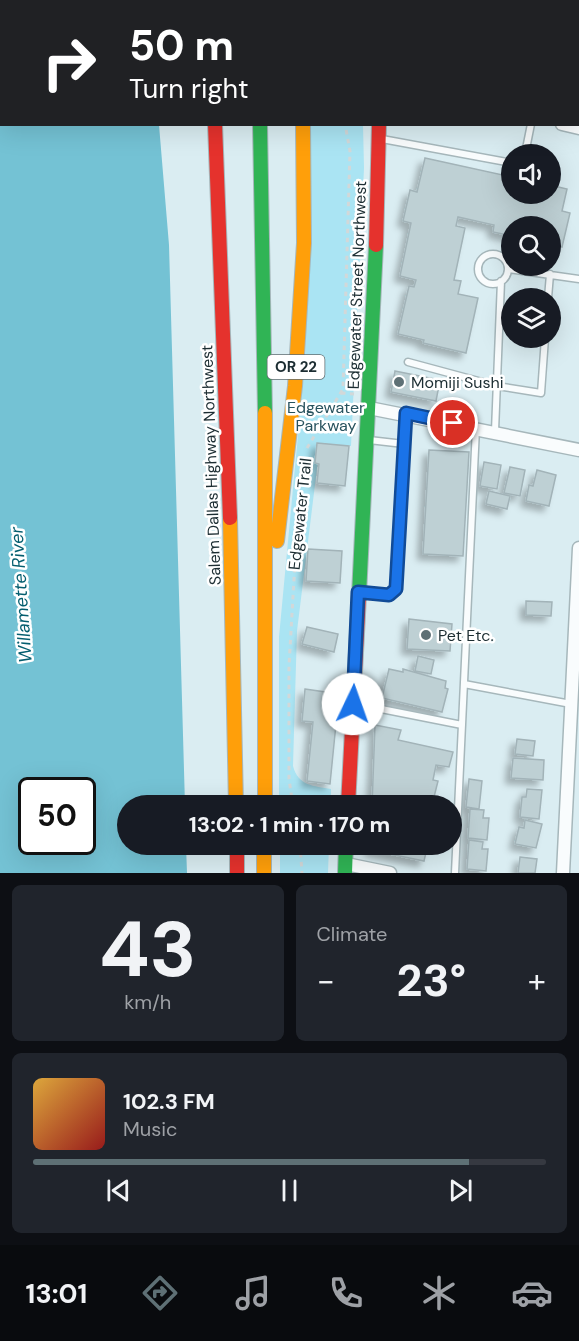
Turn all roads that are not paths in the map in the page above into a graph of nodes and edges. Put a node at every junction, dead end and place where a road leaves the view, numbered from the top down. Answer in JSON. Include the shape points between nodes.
{"nodes":[{"id":1,"x":215,"y":126,"type":"edge"},
{"id":2,"x":260,"y":126,"type":"edge"},
{"id":3,"x":303,"y":126,"type":"edge"},
{"id":4,"x":379,"y":126,"type":"edge"},
{"id":5,"x":531,"y":126,"type":"edge"},
{"id":6,"x":378,"y":139,"type":"junction"},
{"id":7,"x":527,"y":144,"type":"edge"},
{"id":8,"x":501,"y":162,"type":"edge"},
{"id":9,"x":501,"y":258,"type":"edge"},
{"id":10,"x":504,"y":276,"type":"edge"},
{"id":11,"x":561,"y":276,"type":"edge"},
{"id":12,"x":579,"y":279,"type":"edge"},
{"id":13,"x":501,"y":281,"type":"junction"},
{"id":14,"x":544,"y":348,"type":"edge"},
{"id":15,"x":408,"y":362,"type":"dead end"},
{"id":16,"x":497,"y":386,"type":"junction"},
{"id":17,"x":369,"y":408,"type":"junction"},
{"id":18,"x":406,"y":413,"type":"junction"},
{"id":19,"x":476,"y":428,"type":"junction"},
{"id":20,"x":495,"y":431,"type":"junction"},
{"id":21,"x":367,"y":440,"type":"junction"},
{"id":22,"x":404,"y":444,"type":"junction"},
{"id":23,"x":579,"y":450,"type":"edge"},
{"id":24,"x":579,"y":548,"type":"edge"},
{"id":25,"x":358,"y":592,"type":"junction"},
{"id":26,"x":266,"y":608,"type":"junction"},
{"id":27,"x":464,"y":684,"type":"junction"},
{"id":28,"x":353,"y":704,"type":"junction"},
{"id":29,"x":571,"y":704,"type":"junction"},
{"id":30,"x":462,"y":725,"type":"junction"},
{"id":31,"x":236,"y":795,"type":"edge"},
{"id":32,"x":265,"y":795,"type":"edge"},
{"id":33,"x":349,"y":795,"type":"edge"},
{"id":34,"x":237,"y":855,"type":"edge"},
{"id":35,"x":264,"y":855,"type":"edge"},
{"id":36,"x":345,"y":868,"type":"edge"},
{"id":37,"x":237,"y":873,"type":"edge"},
{"id":38,"x":264,"y":873,"type":"edge"},
{"id":39,"x":390,"y":873,"type":"edge"},
{"id":40,"x":455,"y":873,"type":"edge"},
{"id":41,"x":563,"y":873,"type":"edge"}],
"edges":[{"from":1,"to":31,"type":"main road","name":"Salem Dallas Highway Northwest","via":[[228,441]]},
{"from":2,"to":26,"type":"main road","number":"OR 22"},
{"from":3,"to":26,"type":"main road","number":"OR 22","via":[[304,243],[295,386]]},
{"from":4,"to":6,"type":"main road","name":"Edgewater Street Northwest"},
{"from":5,"to":7,"type":"lane"},
{"from":6,"to":8,"type":"lane"},
{"from":6,"to":17,"type":"main road","name":"Edgewater Street Northwest"},
{"from":9,"to":13,"type":"lane","via":[[486,255],[479,262],[478,272],[492,284]]},
{"from":10,"to":13,"type":"lane"},
{"from":11,"to":12,"type":"lane"},
{"from":13,"to":16,"type":"lane"},
{"from":14,"to":16,"type":"lane","via":[[541,393]]},
{"from":15,"to":16,"type":"lane"},
{"from":16,"to":20,"type":"lane"},
{"from":17,"to":18,"type":"street"},
{"from":17,"to":21,"type":"main road","name":"Edgewater Street Northwest"},
{"from":18,"to":19,"type":"street"},
{"from":18,"to":22,"type":"lane"},
{"from":19,"to":20,"type":"street"},
{"from":19,"to":27,"type":"lane"},
{"from":20,"to":23,"type":"street"},
{"from":21,"to":22,"type":"lane"},
{"from":21,"to":25,"type":"main road","name":"Edgewater Street Northwest"},
{"from":22,"to":25,"type":"lane","via":[[396,589],[389,595]]},
{"from":24,"to":29,"type":"street"},
{"from":25,"to":28,"type":"main road","name":"Edgewater Street Northwest"},
{"from":26,"to":32,"type":"main road","number":"OR 22"},
{"from":27,"to":29,"type":"lane"},
{"from":27,"to":30,"type":"lane"},
{"from":28,"to":30,"type":"lane"},
{"from":28,"to":33,"type":"main road","name":"Edgewater Street Northwest"},
{"from":29,"to":41,"type":"street"},
{"from":30,"to":40,"type":"lane"},
{"from":34,"to":37,"type":"main road"},
{"from":35,"to":38,"type":"main road"},
{"from":36,"to":39,"type":"street"}]}
